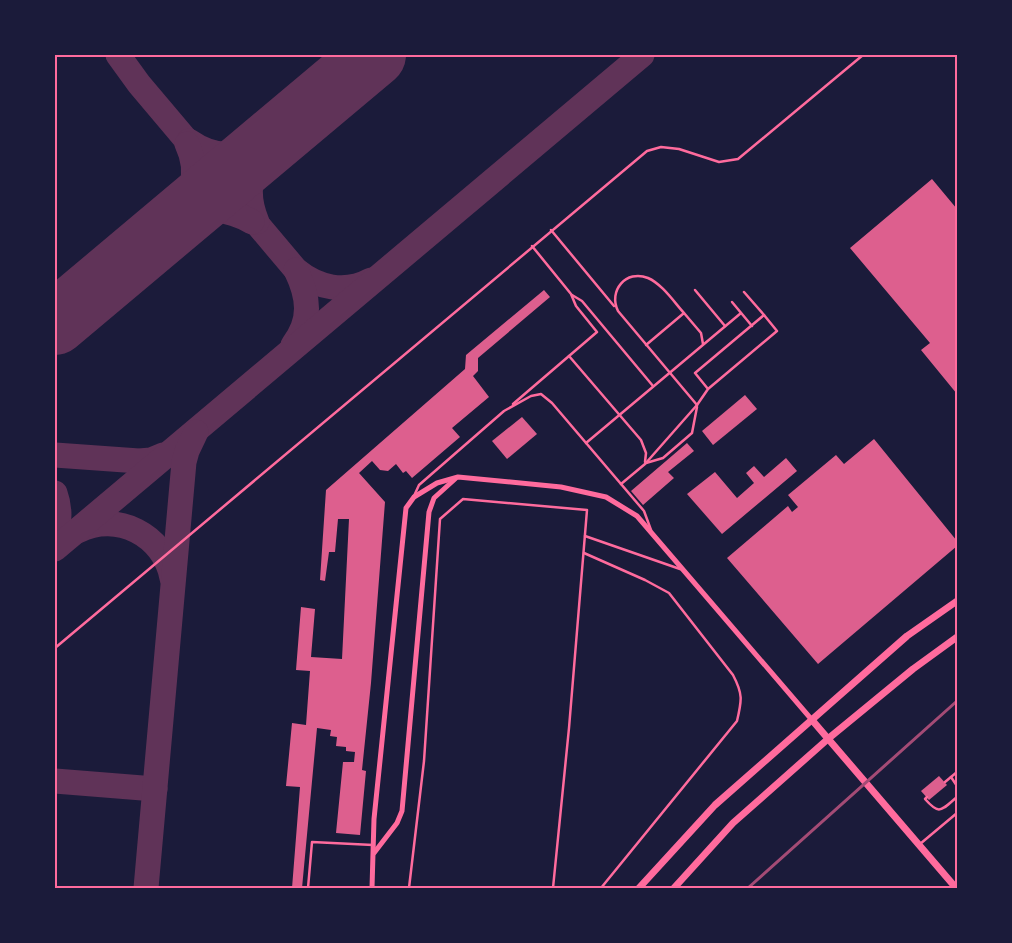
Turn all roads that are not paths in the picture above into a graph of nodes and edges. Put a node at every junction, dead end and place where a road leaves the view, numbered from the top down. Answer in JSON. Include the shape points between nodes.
{"nodes":[{"id":1,"x":863,"y":55,"type":"edge"},
{"id":2,"x":551,"y":230,"type":"junction"},
{"id":3,"x":532,"y":246,"type":"junction"},
{"id":4,"x":695,"y":290,"type":"dead end"},
{"id":5,"x":744,"y":292,"type":"dead end"},
{"id":6,"x":571,"y":294,"type":"junction"},
{"id":7,"x":732,"y":302,"type":"dead end"},
{"id":8,"x":618,"y":311,"type":"junction"},
{"id":9,"x":684,"y":313,"type":"junction"},
{"id":10,"x":741,"y":313,"type":"junction"},
{"id":11,"x":764,"y":316,"type":"junction"},
{"id":12,"x":725,"y":326,"type":"junction"},
{"id":13,"x":752,"y":326,"type":"junction"},
{"id":14,"x":646,"y":345,"type":"junction"},
{"id":15,"x":703,"y":345,"type":"junction"},
{"id":16,"x":569,"y":356,"type":"junction"},
{"id":17,"x":670,"y":373,"type":"junction"},
{"id":18,"x":653,"y":386,"type":"junction"},
{"id":19,"x":708,"y":389,"type":"junction"},
{"id":20,"x":697,"y":405,"type":"junction"},
{"id":21,"x":504,"y":411,"type":"junction"},
{"id":22,"x":620,"y":415,"type":"junction"},
{"id":23,"x":586,"y":443,"type":"junction"},
{"id":24,"x":645,"y":464,"type":"junction"},
{"id":25,"x":458,"y":477,"type":"junction"},
{"id":26,"x":621,"y":484,"type":"junction"},
{"id":27,"x":414,"y":496,"type":"junction"},
{"id":28,"x":585,"y":536,"type":"junction"},
{"id":29,"x":654,"y":536,"type":"junction"},
{"id":30,"x":584,"y":553,"type":"junction"},
{"id":31,"x":684,"y":570,"type":"junction"},
{"id":32,"x":957,"y":601,"type":"edge"},
{"id":33,"x":957,"y":636,"type":"edge"},
{"id":34,"x":55,"y":648,"type":"edge"},
{"id":35,"x":812,"y":720,"type":"junction"},
{"id":36,"x":829,"y":738,"type":"junction"},
{"id":37,"x":957,"y":772,"type":"edge"},
{"id":38,"x":951,"y":777,"type":"junction"},
{"id":39,"x":945,"y":782,"type":"dead end"},
{"id":40,"x":957,"y":786,"type":"edge"},
{"id":41,"x":926,"y":797,"type":"dead end"},
{"id":42,"x":957,"y":797,"type":"edge"},
{"id":43,"x":957,"y":812,"type":"edge"},
{"id":44,"x":374,"y":845,"type":"junction"},
{"id":45,"x":919,"y":845,"type":"junction"},
{"id":46,"x":374,"y":853,"type":"junction"},
{"id":47,"x":308,"y":888,"type":"edge"},
{"id":48,"x":372,"y":888,"type":"edge"},
{"id":49,"x":409,"y":888,"type":"edge"},
{"id":50,"x":553,"y":888,"type":"edge"},
{"id":51,"x":601,"y":888,"type":"edge"},
{"id":52,"x":639,"y":888,"type":"edge"},
{"id":53,"x":674,"y":888,"type":"edge"},
{"id":54,"x":956,"y":888,"type":"edge"}],
"edges":[{"from":1,"to":2,"type":"lane","via":[[738,159],[719,162],[661,146],[647,151]]},
{"from":2,"to":3,"type":"lane"},
{"from":2,"to":8,"type":"lane"},
{"from":3,"to":6,"type":"lane"},
{"from":3,"to":34,"type":"lane"},
{"from":4,"to":12,"type":"lane"},
{"from":5,"to":11,"type":"lane"},
{"from":6,"to":16,"type":"lane","via":[[576,306],[597,332]]},
{"from":6,"to":18,"type":"lane","via":[[582,301]]},
{"from":7,"to":10,"type":"lane"},
{"from":8,"to":9,"type":"lane","via":[[615,304],[618,287],[637,276],[655,282]]},
{"from":8,"to":14,"type":"lane"},
{"from":9,"to":14,"type":"lane"},
{"from":9,"to":15,"type":"lane","via":[[701,334]]},
{"from":10,"to":12,"type":"lane"},
{"from":10,"to":13,"type":"lane"},
{"from":11,"to":13,"type":"lane"},
{"from":11,"to":19,"type":"lane","via":[[778,331]]},
{"from":12,"to":15,"type":"lane"},
{"from":13,"to":19,"type":"lane","via":[[695,373]]},
{"from":14,"to":17,"type":"lane"},
{"from":15,"to":17,"type":"lane"},
{"from":16,"to":21,"type":"lane"},
{"from":16,"to":22,"type":"lane"},
{"from":17,"to":18,"type":"lane"},
{"from":17,"to":20,"type":"lane"},
{"from":18,"to":22,"type":"lane"},
{"from":19,"to":20,"type":"lane"},
{"from":20,"to":24,"type":"lane"},
{"from":20,"to":24,"type":"lane","via":[[692,433],[662,458]]},
{"from":21,"to":23,"type":"lane","via":[[541,394]]},
{"from":21,"to":27,"type":"lane","via":[[418,485]]},
{"from":22,"to":23,"type":"lane"},
{"from":22,"to":24,"type":"lane","via":[[641,440],[646,453]]},
{"from":23,"to":26,"type":"lane"},
{"from":24,"to":26,"type":"lane"},
{"from":25,"to":27,"type":"street","via":[[437,483]]},
{"from":25,"to":29,"type":"street","via":[[561,487],[606,497],[638,516]]},
{"from":25,"to":46,"type":"street","via":[[434,498],[429,512],[402,811]]},
{"from":26,"to":29,"type":"lane","via":[[644,511]]},
{"from":27,"to":44,"type":"street","via":[[406,508]]},
{"from":28,"to":30,"type":"lane"},
{"from":28,"to":31,"type":"lane"},
{"from":28,"to":49,"type":"lane","via":[[587,510],[463,499],[440,519],[424,761]]},
{"from":29,"to":31,"type":"street"},
{"from":30,"to":50,"type":"lane"},
{"from":30,"to":51,"type":"lane","via":[[669,593],[733,675],[740,687],[742,701],[737,720]]},
{"from":31,"to":35,"type":"street"},
{"from":32,"to":35,"type":"main road","via":[[907,636]]},
{"from":33,"to":36,"type":"main road"},
{"from":35,"to":36,"type":"main road"},
{"from":35,"to":52,"type":"main road","via":[[715,805]]},
{"from":36,"to":45,"type":"main road"},
{"from":36,"to":53,"type":"main road","via":[[732,823]]},
{"from":37,"to":38,"type":"lane"},
{"from":38,"to":39,"type":"lane"},
{"from":38,"to":40,"type":"lane"},
{"from":41,"to":42,"type":"lane","via":[[938,810]]},
{"from":43,"to":45,"type":"lane"},
{"from":44,"to":46,"type":"street"},
{"from":44,"to":47,"type":"lane","via":[[312,842]]},
{"from":45,"to":54,"type":"main road"},
{"from":46,"to":48,"type":"street"}]}
